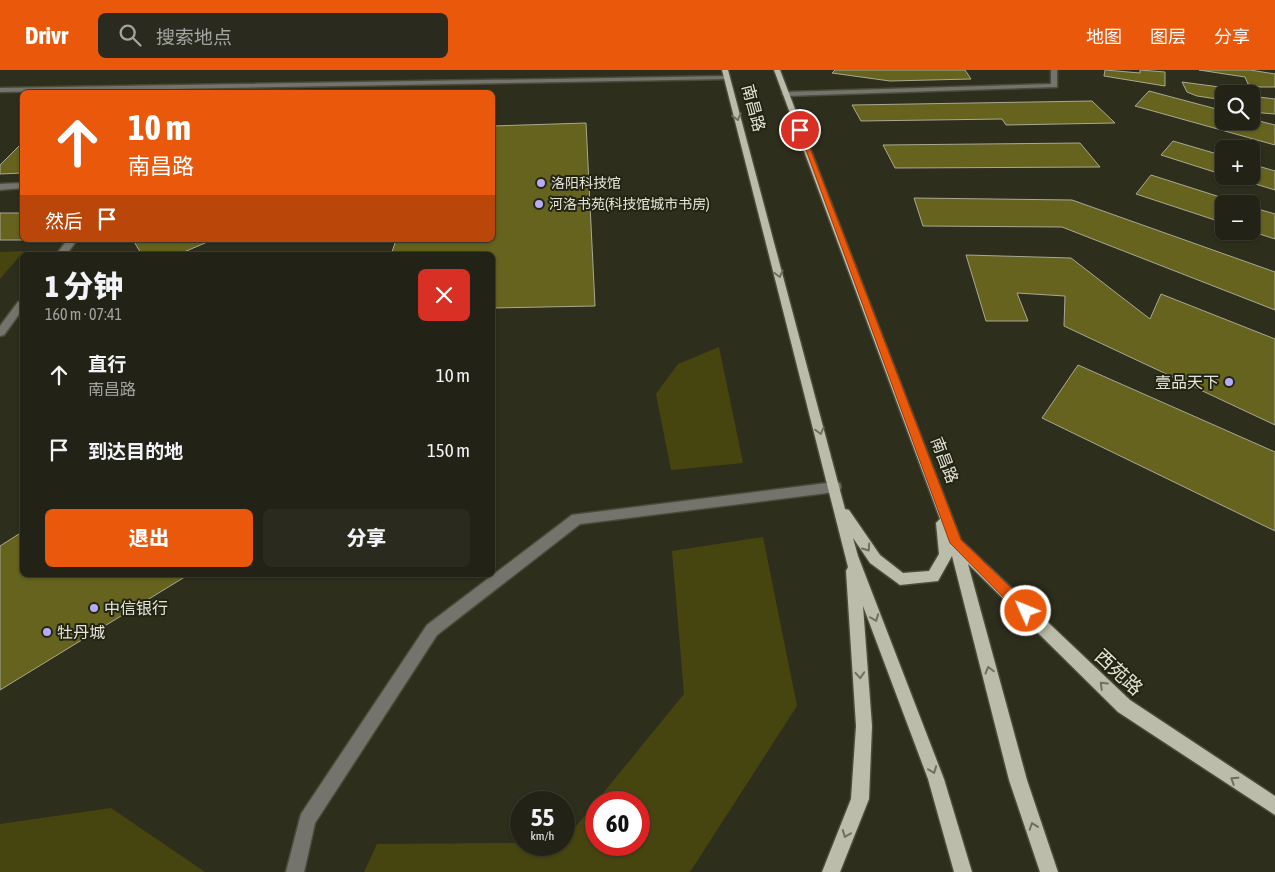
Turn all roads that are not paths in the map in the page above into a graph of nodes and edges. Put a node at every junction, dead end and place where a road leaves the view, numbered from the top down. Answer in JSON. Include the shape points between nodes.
{"nodes":[{"id":1,"x":777,"y":70,"type":"edge"},
{"id":2,"x":1054,"y":70,"type":"edge"},
{"id":3,"x":726,"y":73,"type":"edge"},
{"id":4,"x":0,"y":90,"type":"edge"},
{"id":5,"x":786,"y":94,"type":"junction"},
{"id":6,"x":20,"y":186,"type":"edge"},
{"id":7,"x":0,"y":187,"type":"edge"},
{"id":8,"x":20,"y":307,"type":"edge"},
{"id":9,"x":0,"y":333,"type":"edge"},
{"id":10,"x":835,"y":487,"type":"junction"},
{"id":11,"x":942,"y":506,"type":"junction"},
{"id":12,"x":839,"y":508,"type":"junction"},
{"id":13,"x":956,"y":543,"type":"junction"},
{"id":14,"x":851,"y":556,"type":"junction"},
{"id":15,"x":1258,"y":796,"type":"junction"},
{"id":16,"x":1275,"y":802,"type":"edge"},
{"id":17,"x":1275,"y":806,"type":"edge"},
{"id":18,"x":295,"y":872,"type":"edge"},
{"id":19,"x":831,"y":872,"type":"edge"},
{"id":20,"x":963,"y":872,"type":"edge"},
{"id":21,"x":1049,"y":872,"type":"edge"}],
"edges":[{"from":1,"to":5,"type":"main road","name":"南昌路"},
{"from":2,"to":5,"type":"street","via":[[1055,86]]},
{"from":3,"to":4,"type":"street"},
{"from":3,"to":10,"type":"main road","name":"南昌路","one_way":true},
{"from":5,"to":11,"type":"main road","name":"南昌路"},
{"from":6,"to":7,"type":"street"},
{"from":8,"to":9,"type":"street"},
{"from":10,"to":12,"type":"main road","name":"南昌路"},
{"from":10,"to":18,"type":"street","via":[[578,519],[432,630],[306,820]]},
{"from":12,"to":11,"type":"main road","one_way":true,"via":[[875,559],[900,579],[933,577],[946,555]]},
{"from":11,"to":13,"type":"main road","name":"南昌路"},
{"from":12,"to":14,"type":"main road","name":"南昌路"},
{"from":15,"to":13,"type":"main road","name":"西苑路","one_way":true,"via":[[1124,706]]},
{"from":21,"to":13,"type":"main road","name":"南昌路","one_way":true,"via":[[1018,780]]},
{"from":14,"to":19,"type":"main road","one_way":true,"via":[[864,726],[860,799]]},
{"from":14,"to":20,"type":"main road","name":"南昌路","one_way":true,"via":[[936,779]]},
{"from":15,"to":16,"type":"street"},
{"from":15,"to":17,"type":"main road","name":"西苑路"}]}
